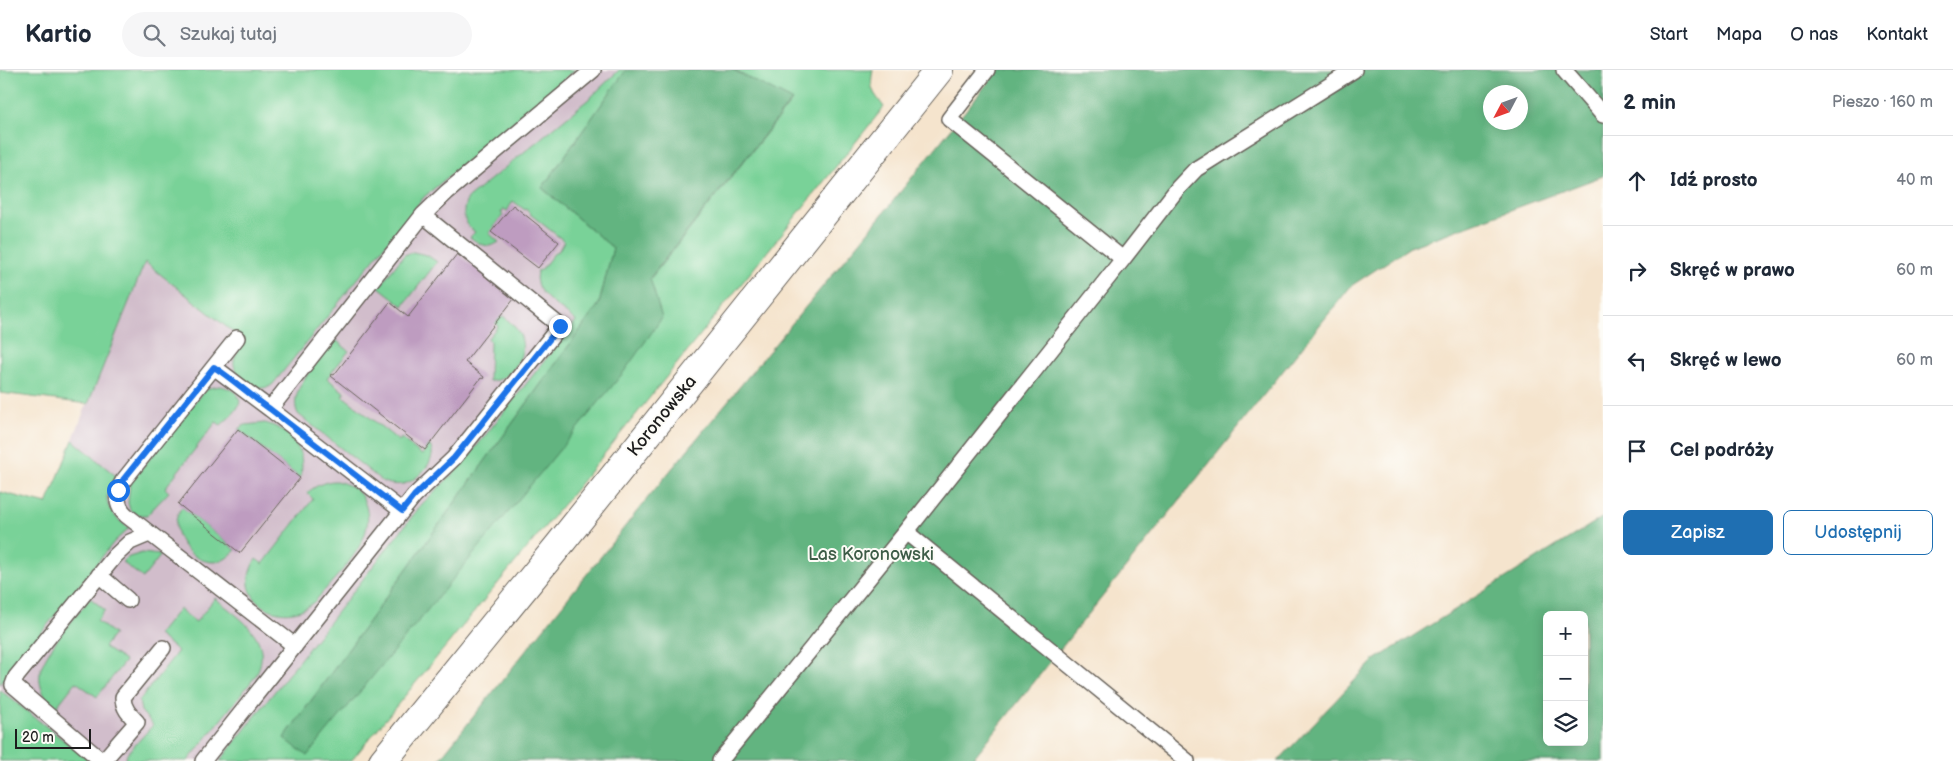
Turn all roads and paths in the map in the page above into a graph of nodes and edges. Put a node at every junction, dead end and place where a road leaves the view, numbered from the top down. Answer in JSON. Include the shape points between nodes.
{"nodes":[{"id":1,"x":593,"y":70,"type":"edge"},
{"id":2,"x":940,"y":70,"type":"edge"},
{"id":3,"x":987,"y":70,"type":"edge"},
{"id":4,"x":1354,"y":70,"type":"edge"},
{"id":5,"x":1564,"y":70,"type":"edge"},
{"id":6,"x":1603,"y":115,"type":"edge"},
{"id":7,"x":423,"y":215,"type":"junction"},
{"id":8,"x":1123,"y":259,"type":"junction"},
{"id":9,"x":237,"y":338,"type":"dead end"},
{"id":10,"x":214,"y":367,"type":"junction"},
{"id":11,"x":270,"y":409,"type":"junction"},
{"id":12,"x":402,"y":511,"type":"junction"},
{"id":13,"x":906,"y":532,"type":"junction"},
{"id":14,"x":149,"y":534,"type":"junction"},
{"id":15,"x":99,"y":575,"type":"junction"},
{"id":16,"x":128,"y":600,"type":"dead end"},
{"id":17,"x":295,"y":646,"type":"junction"},
{"id":18,"x":162,"y":648,"type":"dead end"},
{"id":19,"x":102,"y":761,"type":"edge"},
{"id":20,"x":203,"y":761,"type":"edge"},
{"id":21,"x":383,"y":761,"type":"edge"},
{"id":22,"x":720,"y":761,"type":"edge"},
{"id":23,"x":1187,"y":761,"type":"edge"}],
"edges":[{"from":1,"to":7,"type":"lane"},
{"from":2,"to":21,"type":"main road","name":"Koronowska"},
{"from":3,"to":8,"type":"lane","via":[[949,119]]},
{"from":4,"to":8,"type":"lane","via":[[1196,169]]},
{"from":5,"to":6,"type":"lane"},
{"from":7,"to":11,"type":"lane"},
{"from":7,"to":12,"type":"lane","via":[[560,326],[454,458]]},
{"from":8,"to":13,"type":"lane"},
{"from":9,"to":10,"type":"lane"},
{"from":10,"to":11,"type":"lane"},
{"from":10,"to":14,"type":"lane","via":[[118,490],[118,504],[122,511]]},
{"from":11,"to":12,"type":"lane"},
{"from":12,"to":17,"type":"lane"},
{"from":13,"to":22,"type":"lane"},
{"from":13,"to":23,"type":"lane"},
{"from":14,"to":15,"type":"lane","via":[[130,542]]},
{"from":14,"to":17,"type":"lane"},
{"from":15,"to":16,"type":"lane"},
{"from":15,"to":19,"type":"lane","via":[[16,677],[13,686]]},
{"from":17,"to":20,"type":"lane"},
{"from":18,"to":19,"type":"lane","via":[[123,697],[123,704],[137,722]]}]}
